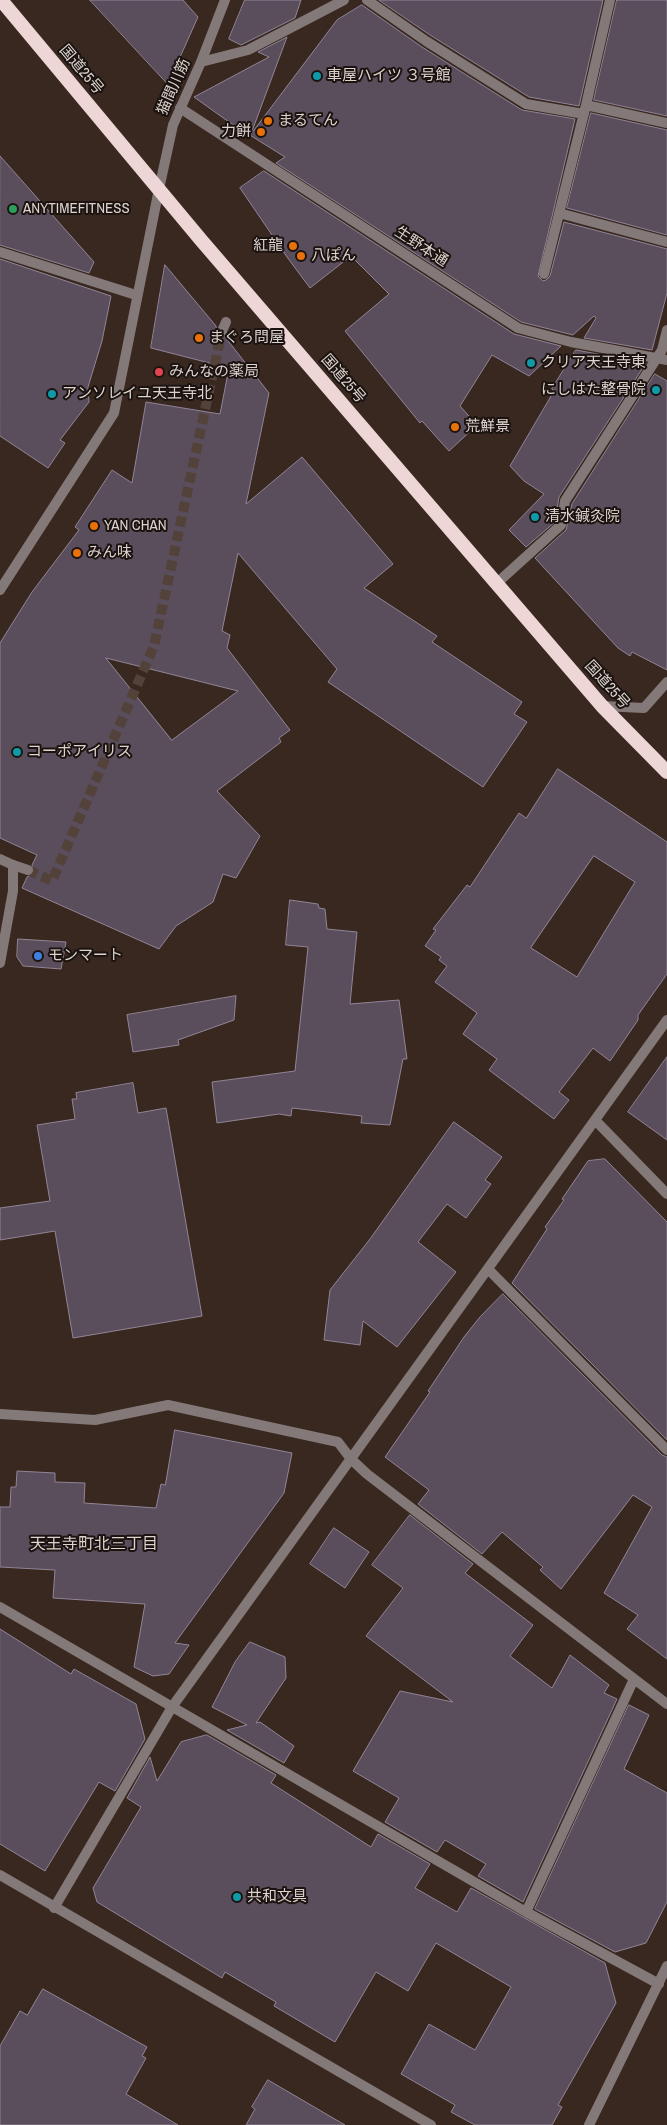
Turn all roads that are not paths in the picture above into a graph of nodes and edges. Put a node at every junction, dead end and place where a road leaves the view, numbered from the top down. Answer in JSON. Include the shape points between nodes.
{"nodes":[{"id":1,"x":1,"y":0,"type":"edge"},
{"id":2,"x":226,"y":0,"type":"edge"},
{"id":3,"x":344,"y":0,"type":"edge"},
{"id":4,"x":367,"y":0,"type":"edge"},
{"id":5,"x":610,"y":0,"type":"edge"},
{"id":6,"x":201,"y":62,"type":"junction"},
{"id":7,"x":180,"y":108,"type":"junction"},
{"id":8,"x":585,"y":110,"type":"junction"},
{"id":9,"x":667,"y":123,"type":"edge"},
{"id":10,"x":159,"y":189,"type":"junction"},
{"id":11,"x":559,"y":213,"type":"junction"},
{"id":12,"x":667,"y":242,"type":"edge"},
{"id":13,"x":0,"y":252,"type":"edge"},
{"id":14,"x":544,"y":274,"type":"dead end"},
{"id":15,"x":136,"y":295,"type":"junction"},
{"id":16,"x":667,"y":330,"type":"edge"},
{"id":17,"x":662,"y":359,"type":"edge"},
{"id":18,"x":497,"y":583,"type":"junction"},
{"id":19,"x":0,"y":590,"type":"edge"},
{"id":20,"x":667,"y":682,"type":"edge"},
{"id":21,"x":602,"y":706,"type":"junction"},
{"id":22,"x":667,"y":772,"type":"edge"},
{"id":23,"x":0,"y":859,"type":"edge"},
{"id":24,"x":13,"y":865,"type":"junction"},
{"id":25,"x":28,"y":870,"type":"tunnel mouth"},
{"id":26,"x":0,"y":962,"type":"edge"},
{"id":27,"x":667,"y":1020,"type":"edge"},
{"id":28,"x":595,"y":1120,"type":"junction"},
{"id":29,"x":667,"y":1194,"type":"edge"},
{"id":30,"x":488,"y":1269,"type":"junction"},
{"id":31,"x":0,"y":1414,"type":"edge"},
{"id":32,"x":667,"y":1450,"type":"edge"},
{"id":33,"x":351,"y":1459,"type":"junction"},
{"id":34,"x":0,"y":1607,"type":"edge"},
{"id":35,"x":634,"y":1678,"type":"junction"},
{"id":36,"x":667,"y":1704,"type":"edge"},
{"id":37,"x":172,"y":1707,"type":"junction"},
{"id":38,"x":0,"y":1875,"type":"edge"},
{"id":39,"x":54,"y":1908,"type":"junction"},
{"id":40,"x":526,"y":1912,"type":"junction"},
{"id":41,"x":667,"y":1966,"type":"edge"},
{"id":42,"x":659,"y":1984,"type":"junction"},
{"id":43,"x":431,"y":2125,"type":"edge"},
{"id":44,"x":588,"y":2125,"type":"edge"}],
"edges":[{"from":1,"to":10,"type":"highway","name":"国道25号"},
{"from":2,"to":6,"type":"street","name":"猫間川筋"},
{"from":3,"to":6,"type":"street","via":[[248,50]]},
{"from":4,"to":8,"type":"street","via":[[526,104]]},
{"from":5,"to":8,"type":"street"},
{"from":6,"to":7,"type":"street","name":"猫間川筋"},
{"from":7,"to":10,"type":"street","name":"猫間川筋","via":[[172,125]]},
{"from":7,"to":17,"type":"street","name":"生野本通","via":[[518,328],[571,342]]},
{"from":8,"to":9,"type":"street"},
{"from":8,"to":11,"type":"street"},
{"from":10,"to":15,"type":"street","name":"猫間川筋"},
{"from":10,"to":18,"type":"highway","name":"国道25号"},
{"from":11,"to":12,"type":"street"},
{"from":11,"to":14,"type":"street"},
{"from":13,"to":15,"type":"street"},
{"from":15,"to":19,"type":"street","name":"猫間川筋","via":[[114,413]]},
{"from":16,"to":17,"type":"street"},
{"from":17,"to":18,"type":"street","via":[[565,501],[561,525]]},
{"from":18,"to":21,"type":"highway","name":"国道25号"},
{"from":20,"to":21,"type":"street","via":[[644,708]]},
{"from":21,"to":22,"type":"highway","name":"国道25号"},
{"from":23,"to":24,"type":"street"},
{"from":24,"to":25,"type":"street"},
{"from":24,"to":26,"type":"street","via":[[13,891]]},
{"from":27,"to":28,"type":"street"},
{"from":28,"to":29,"type":"street"},
{"from":28,"to":30,"type":"street"},
{"from":30,"to":32,"type":"street"},
{"from":30,"to":33,"type":"street"},
{"from":31,"to":33,"type":"street","via":[[95,1420],[168,1405],[338,1442]]},
{"from":33,"to":35,"type":"street","via":[[366,1474]]},
{"from":33,"to":37,"type":"street"},
{"from":34,"to":37,"type":"street"},
{"from":35,"to":36,"type":"street"},
{"from":35,"to":40,"type":"street"},
{"from":37,"to":39,"type":"street"},
{"from":37,"to":40,"type":"street"},
{"from":38,"to":39,"type":"street"},
{"from":39,"to":43,"type":"street"},
{"from":40,"to":42,"type":"street"},
{"from":41,"to":42,"type":"street"},
{"from":42,"to":44,"type":"street"}]}
